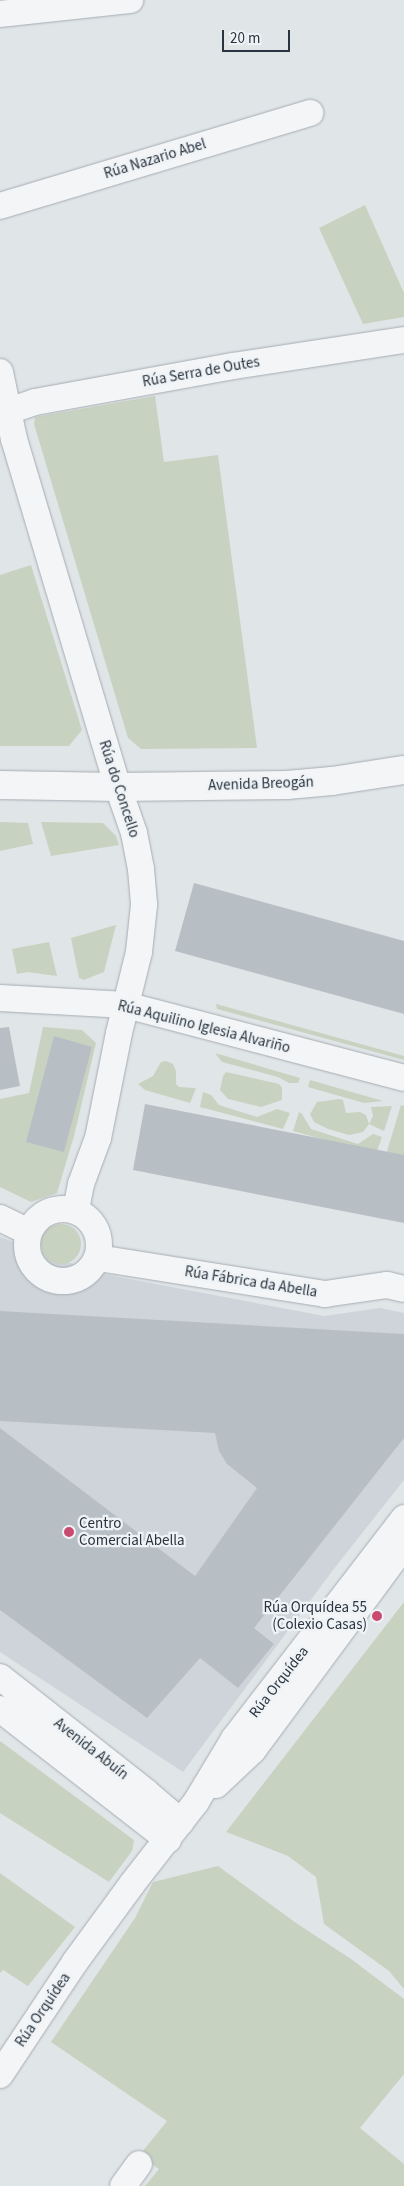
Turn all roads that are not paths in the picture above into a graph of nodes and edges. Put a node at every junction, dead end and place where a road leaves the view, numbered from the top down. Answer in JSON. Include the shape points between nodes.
{"nodes":[{"id":1,"x":130,"y":0,"type":"edge"},
{"id":2,"x":0,"y":14,"type":"edge"},
{"id":3,"x":310,"y":113,"type":"dead end"},
{"id":4,"x":0,"y":206,"type":"edge"},
{"id":5,"x":404,"y":340,"type":"edge"},
{"id":6,"x":0,"y":372,"type":"edge"},
{"id":7,"x":4,"y":413,"type":"edge"},
{"id":8,"x":404,"y":770,"type":"edge"},
{"id":9,"x":0,"y":785,"type":"edge"},
{"id":10,"x":118,"y":787,"type":"junction"},
{"id":11,"x":0,"y":998,"type":"edge"},
{"id":12,"x":126,"y":1005,"type":"junction"},
{"id":13,"x":404,"y":1078,"type":"edge"},
{"id":14,"x":76,"y":1210,"type":"junction"},
{"id":15,"x":0,"y":1218,"type":"edge"},
{"id":16,"x":29,"y":1232,"type":"junction"},
{"id":17,"x":98,"y":1258,"type":"junction"},
{"id":18,"x":404,"y":1289,"type":"edge"},
{"id":19,"x":404,"y":1518,"type":"edge"},
{"id":20,"x":404,"y":1546,"type":"edge"},
{"id":21,"x":0,"y":1677,"type":"edge"},
{"id":22,"x":0,"y":1709,"type":"edge"},
{"id":23,"x":196,"y":1802,"type":"junction"},
{"id":24,"x":174,"y":1831,"type":"junction"},
{"id":25,"x":0,"y":2075,"type":"edge"},
{"id":26,"x":139,"y":2164,"type":"dead end"},
{"id":27,"x":123,"y":2186,"type":"edge"}],
"edges":[{"from":1,"to":2,"type":"street"},
{"from":3,"to":4,"type":"street","name":"Rúa Nazario Abel"},
{"from":5,"to":7,"type":"street","name":"Rúa Serra de Outes","via":[[234,366],[35,402]]},
{"from":6,"to":7,"type":"street","name":"Rúa do Concello"},
{"from":7,"to":10,"type":"street","name":"Rúa do Concello"},
{"from":8,"to":10,"type":"street","name":"Avenida Breogán","via":[[287,785]]},
{"from":9,"to":10,"type":"street","name":"Avenida Breogán"},
{"from":10,"to":12,"type":"street","name":"Rúa do Concello","via":[[134,833],[144,905],[139,952]]},
{"from":11,"to":12,"type":"street","name":"Rúa Aquilino Iglesia Alvariño"},
{"from":12,"to":13,"type":"street","name":"Rúa Aquilino Iglesia Alvariño"},
{"from":12,"to":14,"type":"street","name":"Rúa do Concello","via":[[98,1138],[81,1184]]},
{"from":14,"to":16,"type":"street","via":[[57,1209],[40,1217]]},
{"from":14,"to":17,"type":"street","via":[[91,1221],[99,1239]]},
{"from":15,"to":16,"type":"street"},
{"from":16,"to":17,"type":"street","via":[[27,1251],[35,1269],[51,1280],[70,1281],[87,1273]]},
{"from":17,"to":18,"type":"street","name":"Rúa Fábrica da Abella","via":[[325,1294],[387,1285]]},
{"from":19,"to":23,"type":"street","name":"Rúa Orquídea","via":[[234,1739]]},
{"from":20,"to":23,"type":"street","name":"Rúa Orquídea","via":[[253,1750]]},
{"from":21,"to":24,"type":"street","name":"Avenida Abuín","via":[[146,1792]]},
{"from":22,"to":24,"type":"street","name":"Avenida Abuín"},
{"from":23,"to":24,"type":"street","name":"Rúa Orquídea"},
{"from":24,"to":25,"type":"street","name":"Rúa Orquídea","via":[[75,1962]]},
{"from":26,"to":27,"type":"street"}]}
